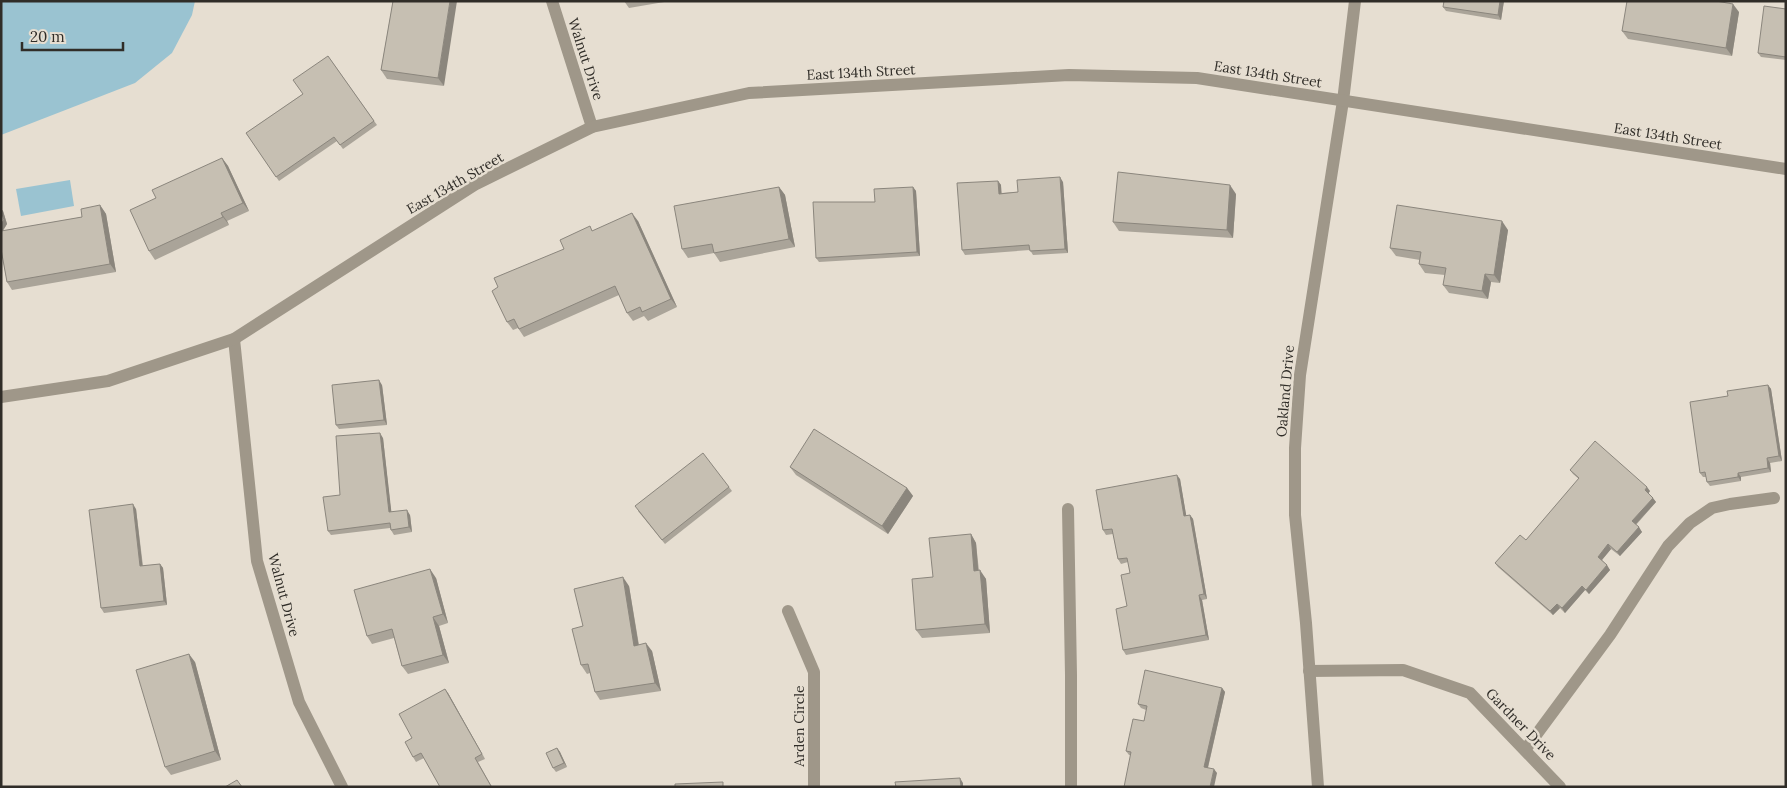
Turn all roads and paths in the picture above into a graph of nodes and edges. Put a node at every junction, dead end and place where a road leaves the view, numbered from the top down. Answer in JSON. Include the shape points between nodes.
{"nodes":[{"id":1,"x":552,"y":1,"type":"edge"},
{"id":2,"x":1355,"y":1,"type":"edge"},
{"id":3,"x":1343,"y":101,"type":"junction"},
{"id":4,"x":592,"y":127,"type":"junction"},
{"id":5,"x":1786,"y":169,"type":"edge"},
{"id":6,"x":234,"y":339,"type":"junction"},
{"id":7,"x":1,"y":397,"type":"edge"},
{"id":8,"x":1774,"y":498,"type":"dead end"},
{"id":9,"x":1068,"y":509,"type":"dead end"},
{"id":10,"x":788,"y":611,"type":"dead end"},
{"id":11,"x":1309,"y":671,"type":"junction"},
{"id":12,"x":1525,"y":750,"type":"junction"},
{"id":13,"x":342,"y":787,"type":"edge"},
{"id":14,"x":814,"y":787,"type":"edge"},
{"id":15,"x":1072,"y":787,"type":"edge"},
{"id":16,"x":1318,"y":787,"type":"edge"},
{"id":17,"x":1560,"y":787,"type":"edge"}],
"edges":[{"from":1,"to":4,"type":"street","name":"Walnut Drive"},
{"from":2,"to":3,"type":"street","name":"Oakland Drive"},
{"from":3,"to":4,"type":"street","name":"East 134th Street","via":[[1197,78],[1070,75],[749,93]]},
{"from":3,"to":5,"type":"street","name":"East 134th Street"},
{"from":3,"to":11,"type":"street","name":"Oakland Drive","via":[[1300,375],[1295,448],[1295,516]]},
{"from":4,"to":6,"type":"street","name":"East 134th Street","via":[[476,184]]},
{"from":6,"to":7,"type":"street","name":"East 134th Street","via":[[108,382]]},
{"from":6,"to":13,"type":"street","name":"Walnut Drive","via":[[258,561],[300,702]]},
{"from":8,"to":12,"type":"street","via":[[1712,508],[1690,523],[1668,546],[1610,635]]},
{"from":9,"to":15,"type":"street"},
{"from":10,"to":14,"type":"street","name":"Arden Circle","via":[[814,672]]},
{"from":11,"to":12,"type":"street","name":"Gardner Drive","via":[[1403,670],[1470,693]]},
{"from":11,"to":16,"type":"street","name":"Oakland Drive"},
{"from":12,"to":17,"type":"street","name":"Gardner Drive"}]}
